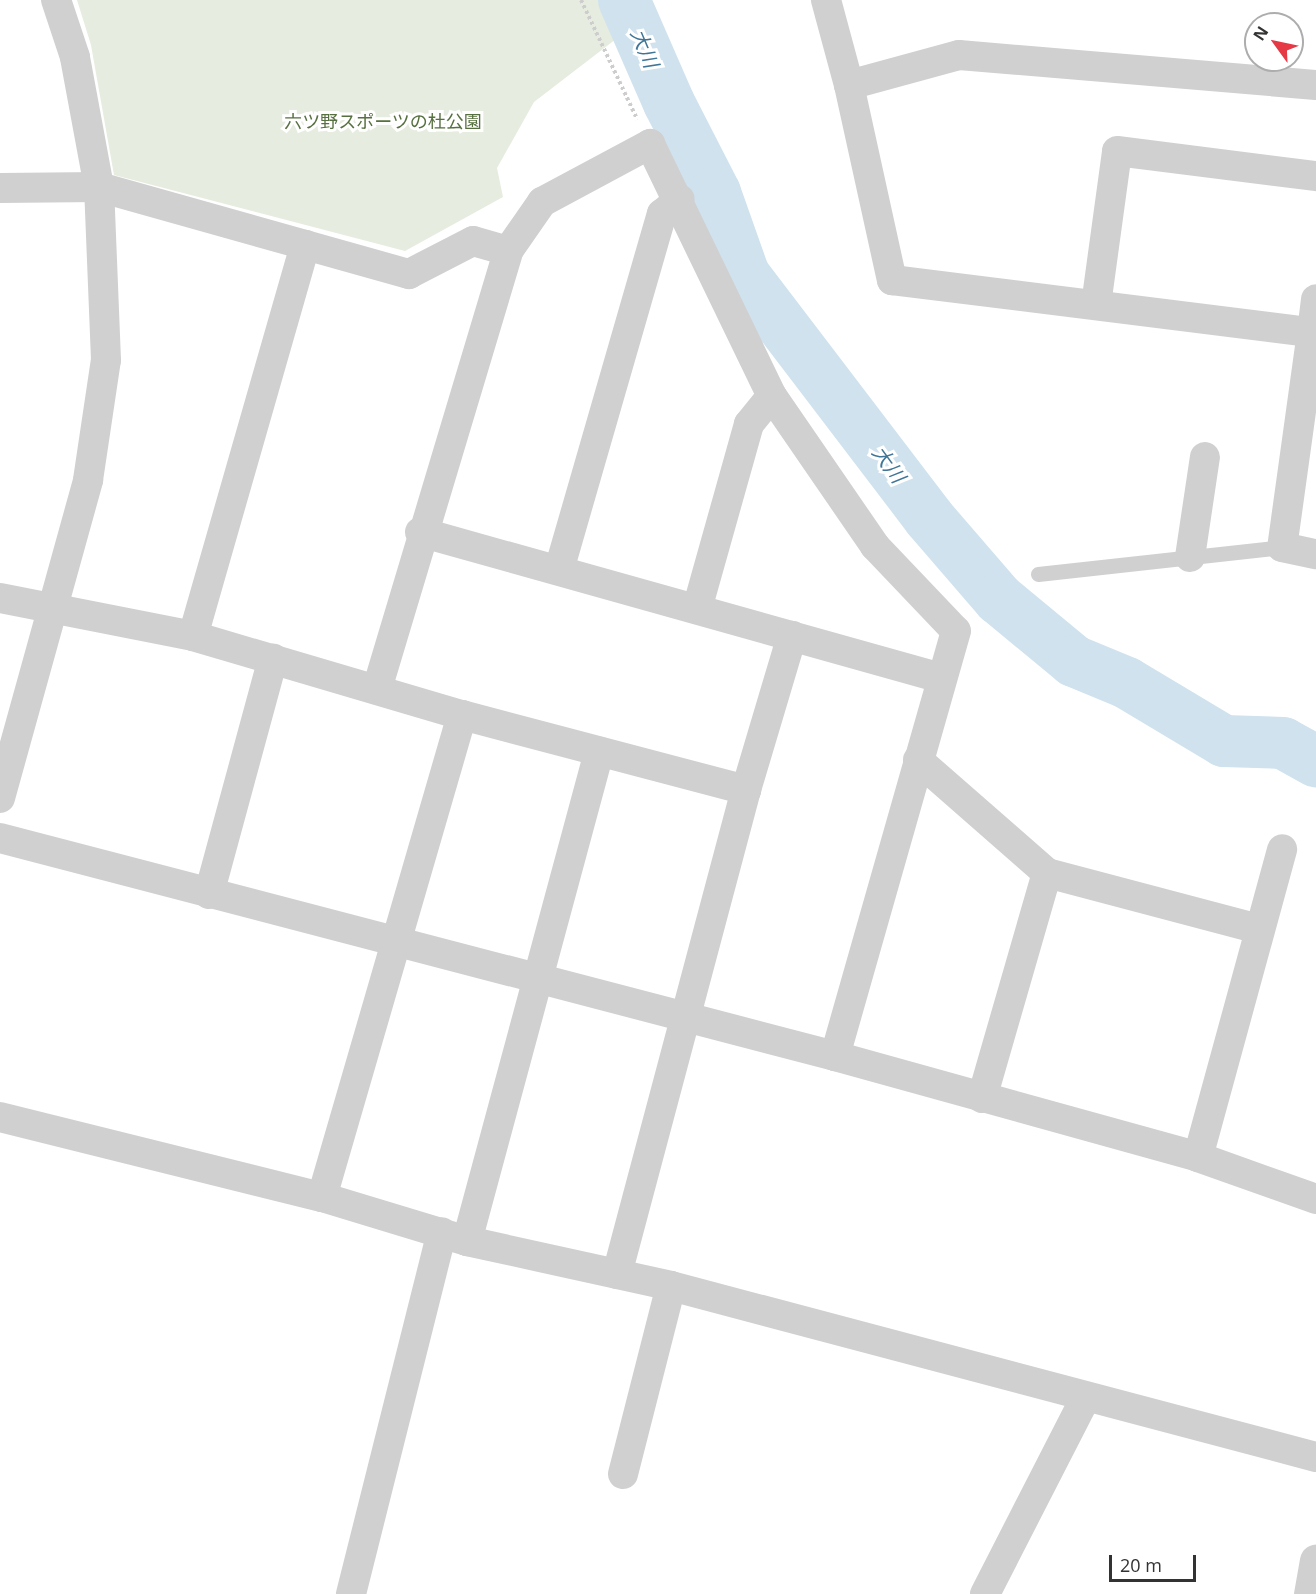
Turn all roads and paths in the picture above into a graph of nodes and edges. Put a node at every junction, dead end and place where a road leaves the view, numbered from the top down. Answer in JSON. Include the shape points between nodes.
{"nodes":[{"id":1,"x":56,"y":0,"type":"edge"},
{"id":2,"x":581,"y":0,"type":"edge"},
{"id":3,"x":826,"y":0,"type":"edge"},
{"id":4,"x":849,"y":85,"type":"junction"},
{"id":5,"x":1316,"y":85,"type":"edge"},
{"id":6,"x":650,"y":144,"type":"junction"},
{"id":7,"x":1316,"y":176,"type":"edge"},
{"id":8,"x":0,"y":188,"type":"edge"},
{"id":9,"x":99,"y":188,"type":"junction"},
{"id":10,"x":680,"y":199,"type":"junction"},
{"id":11,"x":305,"y":245,"type":"junction"},
{"id":12,"x":508,"y":251,"type":"junction"},
{"id":13,"x":1316,"y":298,"type":"edge"},
{"id":14,"x":1096,"y":305,"type":"junction"},
{"id":15,"x":1312,"y":332,"type":"junction"},
{"id":16,"x":772,"y":396,"type":"junction"},
{"id":17,"x":1205,"y":457,"type":"dead end"},
{"id":18,"x":420,"y":532,"type":"junction"},
{"id":19,"x":1282,"y":548,"type":"junction"},
{"id":20,"x":1316,"y":554,"type":"edge"},
{"id":21,"x":1190,"y":557,"type":"junction"},
{"id":22,"x":559,"y":570,"type":"junction"},
{"id":23,"x":1038,"y":574,"type":"dead end"},
{"id":24,"x":0,"y":598,"type":"edge"},
{"id":25,"x":697,"y":609,"type":"junction"},
{"id":26,"x":49,"y":610,"type":"junction"},
{"id":27,"x":193,"y":636,"type":"junction"},
{"id":28,"x":792,"y":636,"type":"junction"},
{"id":29,"x":273,"y":659,"type":"junction"},
{"id":30,"x":941,"y":678,"type":"junction"},
{"id":31,"x":377,"y":689,"type":"junction"},
{"id":32,"x":462,"y":715,"type":"junction"},
{"id":33,"x":599,"y":752,"type":"junction"},
{"id":34,"x":918,"y":760,"type":"junction"},
{"id":35,"x":746,"y":790,"type":"junction"},
{"id":36,"x":0,"y":798,"type":"edge"},
{"id":37,"x":0,"y":838,"type":"edge"},
{"id":38,"x":1282,"y":849,"type":"dead end"},
{"id":39,"x":1047,"y":873,"type":"junction"},
{"id":40,"x":209,"y":894,"type":"junction"},
{"id":41,"x":1259,"y":929,"type":"junction"},
{"id":42,"x":396,"y":943,"type":"junction"},
{"id":43,"x":538,"y":981,"type":"junction"},
{"id":44,"x":687,"y":1017,"type":"junction"},
{"id":45,"x":835,"y":1056,"type":"junction"},
{"id":46,"x":982,"y":1098,"type":"junction"},
{"id":47,"x":0,"y":1117,"type":"edge"},
{"id":48,"x":1198,"y":1157,"type":"junction"},
{"id":49,"x":322,"y":1197,"type":"junction"},
{"id":50,"x":1316,"y":1199,"type":"edge"},
{"id":51,"x":455,"y":1236,"type":"junction"},
{"id":52,"x":617,"y":1274,"type":"junction"},
{"id":53,"x":671,"y":1287,"type":"junction"},
{"id":54,"x":1085,"y":1399,"type":"junction"},
{"id":55,"x":1316,"y":1457,"type":"edge"},
{"id":56,"x":623,"y":1474,"type":"dead end"},
{"id":57,"x":1316,"y":1561,"type":"edge"},
{"id":58,"x":351,"y":1594,"type":"edge"},
{"id":59,"x":985,"y":1594,"type":"edge"},
{"id":60,"x":1310,"y":1594,"type":"edge"}],
"edges":[{"from":1,"to":9,"type":"street","via":[[75,57]]},
{"from":2,"to":6,"type":"path"},
{"from":3,"to":4,"type":"street"},
{"from":4,"to":5,"type":"street","via":[[959,56]]},
{"from":4,"to":14,"type":"street","via":[[892,280]]},
{"from":6,"to":10,"type":"street"},
{"from":6,"to":12,"type":"street","via":[[542,202]]},
{"from":7,"to":14,"type":"street","via":[[1117,151]]},
{"from":8,"to":9,"type":"street"},
{"from":9,"to":11,"type":"street"},
{"from":9,"to":26,"type":"street","via":[[106,360],[88,480]]},
{"from":10,"to":16,"type":"street"},
{"from":10,"to":22,"type":"street","via":[[662,214]]},
{"from":11,"to":12,"type":"street","via":[[409,274],[473,241]]},
{"from":11,"to":27,"type":"street"},
{"from":12,"to":18,"type":"street"},
{"from":13,"to":15,"type":"street"},
{"from":14,"to":15,"type":"street"},
{"from":15,"to":19,"type":"street"},
{"from":16,"to":25,"type":"street","via":[[749,424]]},
{"from":16,"to":30,"type":"street","via":[[875,546],[956,631]]},
{"from":17,"to":21,"type":"street"},
{"from":18,"to":22,"type":"street"},
{"from":18,"to":31,"type":"street"},
{"from":19,"to":20,"type":"street"},
{"from":19,"to":21,"type":"lane"},
{"from":21,"to":23,"type":"lane"},
{"from":22,"to":25,"type":"street"},
{"from":24,"to":26,"type":"street"},
{"from":25,"to":28,"type":"street"},
{"from":26,"to":27,"type":"street"},
{"from":26,"to":36,"type":"street"},
{"from":27,"to":29,"type":"street"},
{"from":28,"to":30,"type":"street"},
{"from":28,"to":35,"type":"street"},
{"from":29,"to":31,"type":"street"},
{"from":29,"to":40,"type":"street"},
{"from":30,"to":34,"type":"street"},
{"from":31,"to":32,"type":"street"},
{"from":32,"to":33,"type":"street"},
{"from":32,"to":42,"type":"street"},
{"from":33,"to":35,"type":"street"},
{"from":33,"to":43,"type":"street"},
{"from":34,"to":39,"type":"street"},
{"from":34,"to":45,"type":"street"},
{"from":35,"to":44,"type":"street"},
{"from":37,"to":40,"type":"street"},
{"from":38,"to":41,"type":"street"},
{"from":39,"to":41,"type":"street"},
{"from":39,"to":46,"type":"street"},
{"from":40,"to":42,"type":"street"},
{"from":41,"to":48,"type":"street"},
{"from":42,"to":43,"type":"street"},
{"from":42,"to":49,"type":"street"},
{"from":43,"to":44,"type":"street"},
{"from":43,"to":51,"type":"street"},
{"from":44,"to":45,"type":"street"},
{"from":44,"to":52,"type":"street"},
{"from":45,"to":46,"type":"street"},
{"from":46,"to":48,"type":"street"},
{"from":47,"to":49,"type":"street"},
{"from":48,"to":50,"type":"street"},
{"from":49,"to":51,"type":"street"},
{"from":51,"to":52,"type":"street"},
{"from":51,"to":58,"type":"street"},
{"from":52,"to":53,"type":"street"},
{"from":53,"to":54,"type":"street"},
{"from":53,"to":56,"type":"street"},
{"from":54,"to":55,"type":"street"},
{"from":54,"to":59,"type":"street"},
{"from":57,"to":60,"type":"street"}]}
